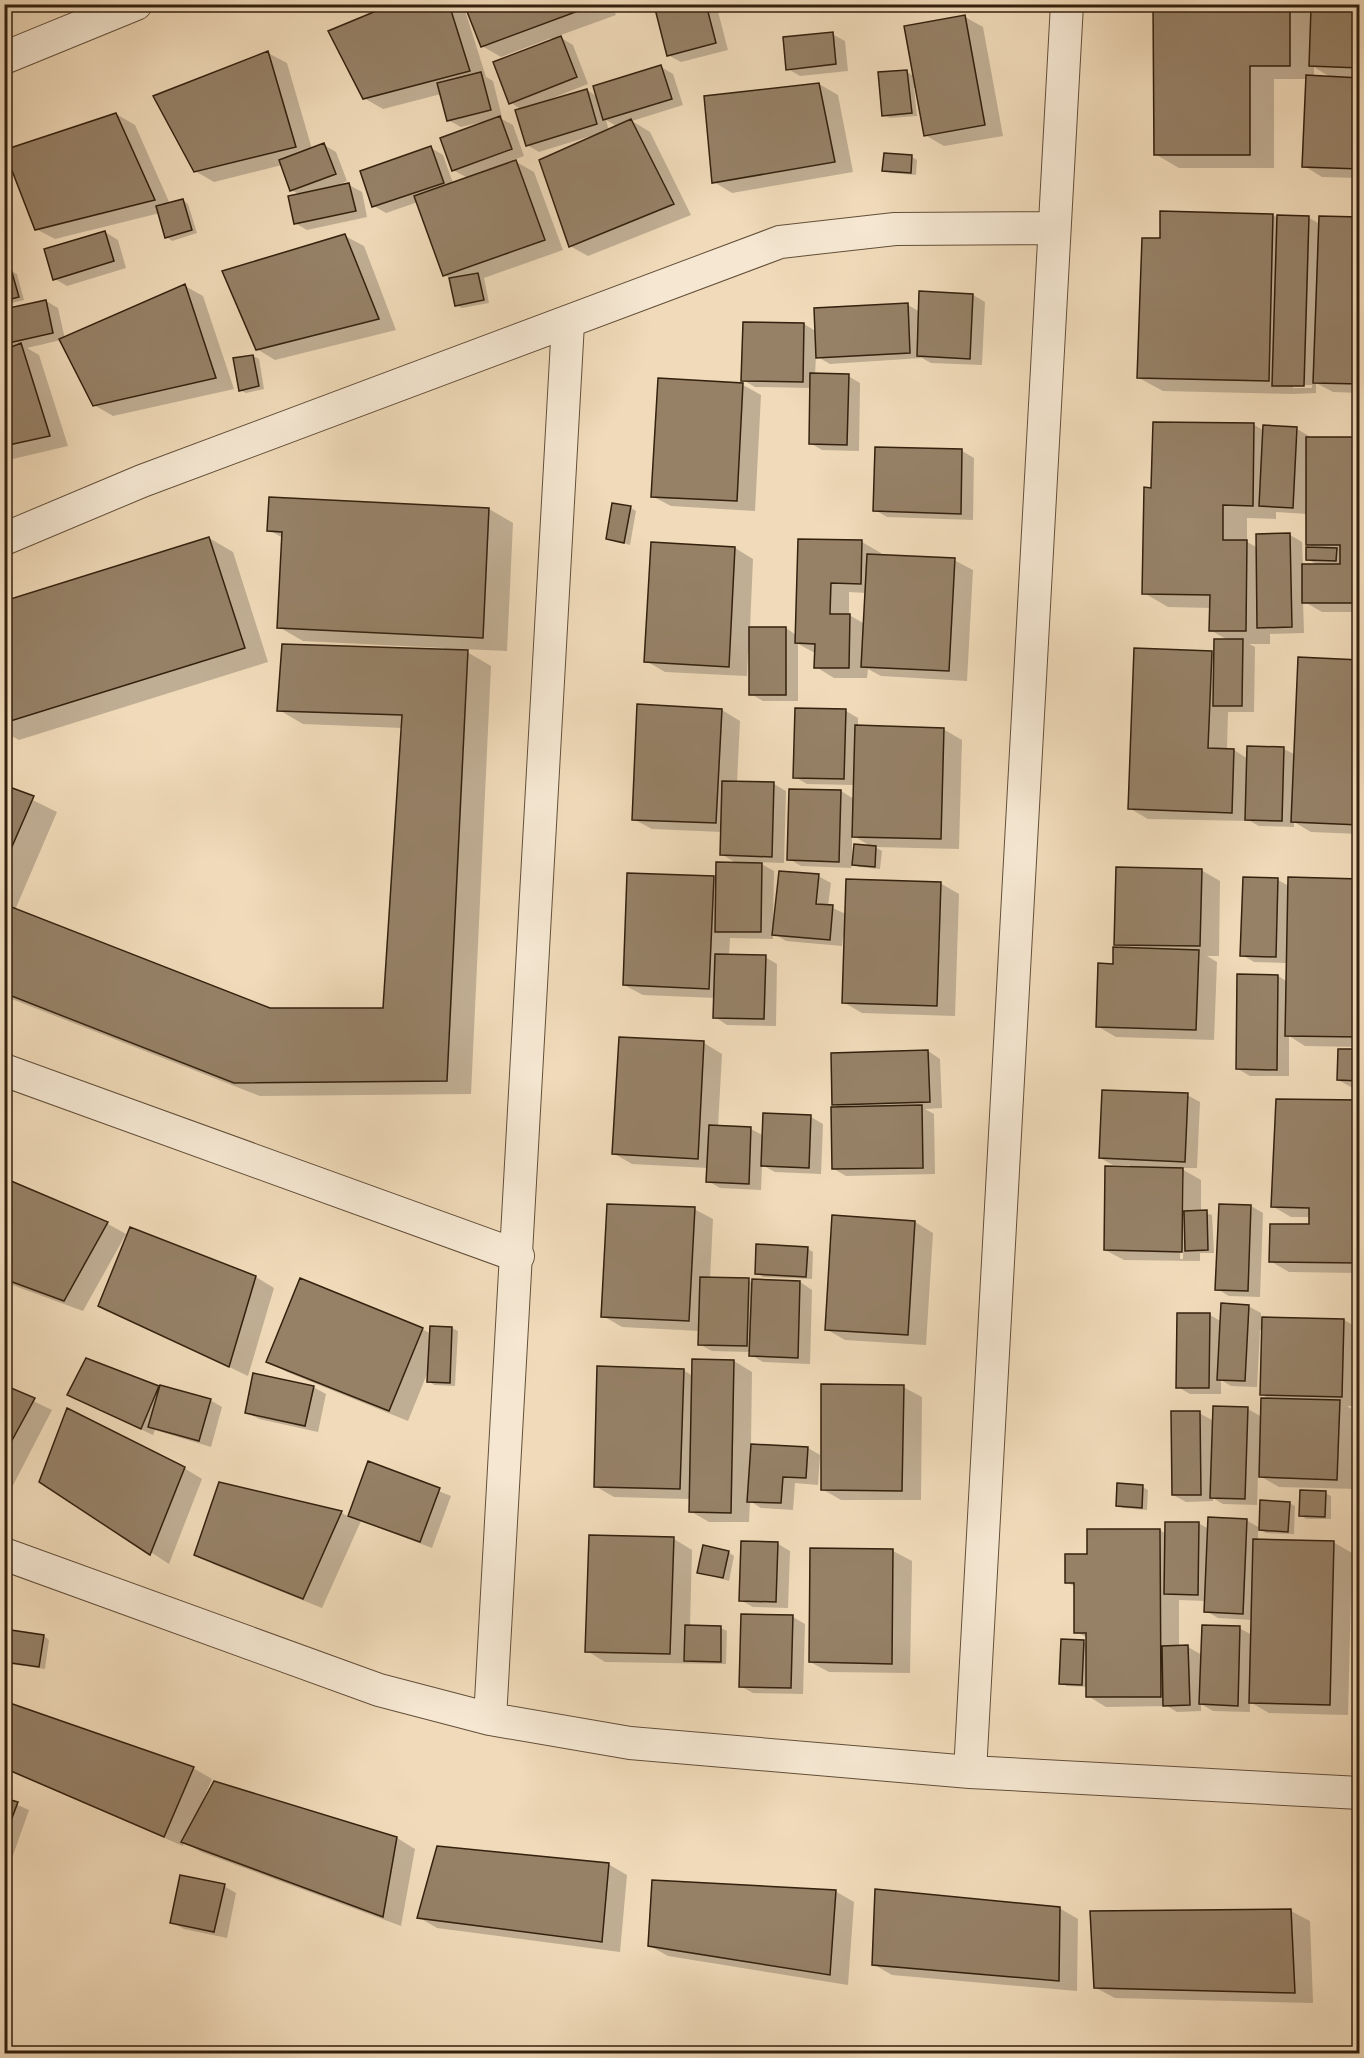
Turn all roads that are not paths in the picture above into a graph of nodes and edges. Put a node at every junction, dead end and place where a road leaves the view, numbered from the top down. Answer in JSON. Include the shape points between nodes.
{"nodes":[{"id":1,"x":136,"y":4,"type":"edge"},
{"id":2,"x":1067,"y":4,"type":"edge"},
{"id":3,"x":4,"y":58,"type":"edge"},
{"id":4,"x":1054,"y":228,"type":"junction"},
{"id":5,"x":568,"y":323,"type":"junction"},
{"id":6,"x":4,"y":539,"type":"edge"},
{"id":7,"x":4,"y":1070,"type":"edge"},
{"id":8,"x":518,"y":1256,"type":"junction"},
{"id":9,"x":4,"y":1554,"type":"edge"},
{"id":10,"x":490,"y":1719,"type":"junction"},
{"id":11,"x":970,"y":1772,"type":"junction"},
{"id":12,"x":1359,"y":1793,"type":"edge"}],
"edges":[{"from":1,"to":3,"type":"street"},
{"from":2,"to":4,"type":"street"},
{"from":4,"to":5,"type":"street","via":[[895,229],[780,242]]},
{"from":4,"to":11,"type":"street"},
{"from":5,"to":6,"type":"street","via":[[142,481]]},
{"from":5,"to":8,"type":"street"},
{"from":7,"to":8,"type":"street"},
{"from":8,"to":10,"type":"street"},
{"from":9,"to":10,"type":"street","via":[[379,1690]]},
{"from":10,"to":11,"type":"street","via":[[630,1743]]},
{"from":11,"to":12,"type":"street"}]}
